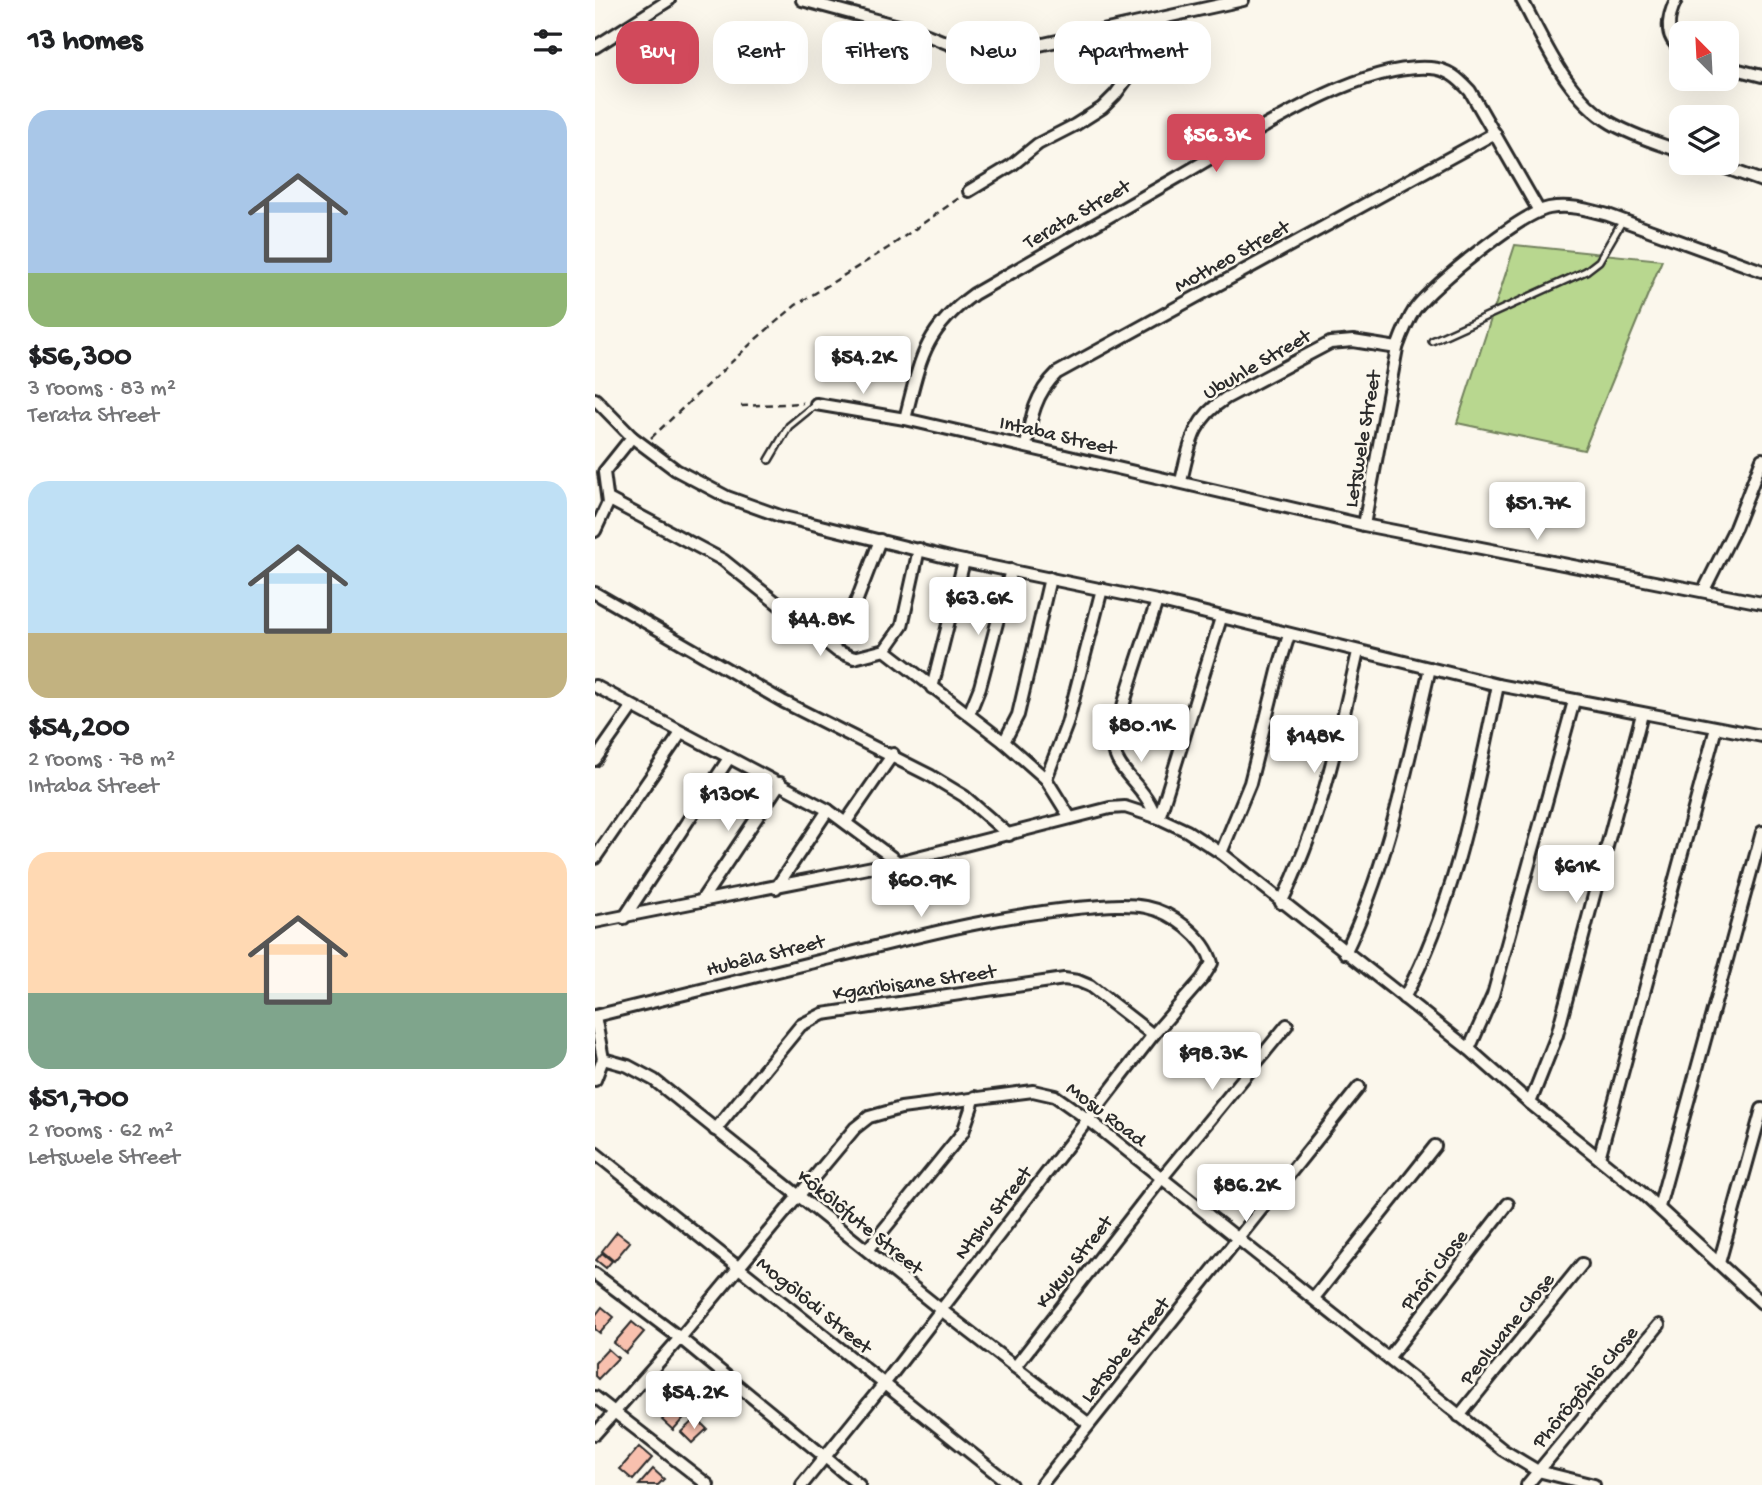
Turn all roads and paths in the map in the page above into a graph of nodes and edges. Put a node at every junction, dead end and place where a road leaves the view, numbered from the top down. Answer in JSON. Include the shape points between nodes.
{"nodes":[{"id":1,"x":669,"y":0,"type":"edge"},
{"id":2,"x":801,"y":0,"type":"edge"},
{"id":3,"x":1243,"y":0,"type":"edge"},
{"id":4,"x":1522,"y":0,"type":"edge"},
{"id":5,"x":1676,"y":0,"type":"edge"},
{"id":6,"x":1162,"y":20,"type":"junction"},
{"id":7,"x":1669,"y":33,"type":"edge"},
{"id":8,"x":595,"y":47,"type":"edge"},
{"id":9,"x":1739,"y":70,"type":"edge"},
{"id":10,"x":1762,"y":76,"type":"edge"},
{"id":11,"x":1495,"y":134,"type":"junction"},
{"id":12,"x":1669,"y":147,"type":"edge"},
{"id":13,"x":1739,"y":173,"type":"edge"},
{"id":14,"x":1762,"y":181,"type":"edge"},
{"id":15,"x":969,"y":191,"type":"joint"},
{"id":16,"x":1539,"y":211,"type":"junction"},
{"id":17,"x":1623,"y":220,"type":"junction"},
{"id":18,"x":1762,"y":271,"type":"edge"},
{"id":19,"x":1432,"y":341,"type":"dead end"},
{"id":20,"x":1397,"y":348,"type":"junction"},
{"id":21,"x":595,"y":399,"type":"edge"},
{"id":22,"x":816,"y":404,"type":"junction"},
{"id":23,"x":741,"y":405,"type":"dead end"},
{"id":24,"x":905,"y":419,"type":"junction"},
{"id":25,"x":632,"y":437,"type":"junction"},
{"id":26,"x":643,"y":445,"type":"junction"},
{"id":27,"x":1026,"y":446,"type":"junction"},
{"id":28,"x":1762,"y":459,"type":"edge"},
{"id":29,"x":769,"y":460,"type":"dead end"},
{"id":30,"x":1181,"y":481,"type":"junction"},
{"id":31,"x":1758,"y":481,"type":"edge"},
{"id":32,"x":608,"y":499,"type":"junction"},
{"id":33,"x":1364,"y":525,"type":"junction"},
{"id":34,"x":596,"y":528,"type":"edge"},
{"id":35,"x":880,"y":540,"type":"junction"},
{"id":36,"x":919,"y":549,"type":"junction"},
{"id":37,"x":964,"y":561,"type":"junction"},
{"id":38,"x":1011,"y":570,"type":"junction"},
{"id":39,"x":1050,"y":578,"type":"junction"},
{"id":40,"x":1102,"y":589,"type":"junction"},
{"id":41,"x":1704,"y":590,"type":"junction"},
{"id":42,"x":595,"y":593,"type":"edge"},
{"id":43,"x":1157,"y":601,"type":"junction"},
{"id":44,"x":1762,"y":603,"type":"edge"},
{"id":45,"x":855,"y":606,"type":"dead end"},
{"id":46,"x":1221,"y":618,"type":"junction"},
{"id":47,"x":1289,"y":635,"type":"junction"},
{"id":48,"x":885,"y":650,"type":"junction"},
{"id":49,"x":1358,"y":652,"type":"junction"},
{"id":50,"x":1430,"y":668,"type":"junction"},
{"id":51,"x":1498,"y":685,"type":"junction"},
{"id":52,"x":595,"y":686,"type":"edge"},
{"id":53,"x":932,"y":688,"type":"junction"},
{"id":54,"x":1574,"y":701,"type":"junction"},
{"id":55,"x":632,"y":707,"type":"junction"},
{"id":56,"x":969,"y":714,"type":"junction"},
{"id":57,"x":1642,"y":714,"type":"junction"},
{"id":58,"x":1716,"y":727,"type":"junction"},
{"id":59,"x":681,"y":733,"type":"junction"},
{"id":60,"x":1762,"y":736,"type":"edge"},
{"id":61,"x":1004,"y":742,"type":"junction"},
{"id":62,"x":893,"y":754,"type":"junction"},
{"id":63,"x":729,"y":758,"type":"junction"},
{"id":64,"x":595,"y":760,"type":"edge"},
{"id":65,"x":1046,"y":779,"type":"junction"},
{"id":66,"x":780,"y":783,"type":"junction"},
{"id":67,"x":828,"y":810,"type":"junction"},
{"id":68,"x":1069,"y":816,"type":"junction"},
{"id":69,"x":1157,"y":817,"type":"junction"},
{"id":70,"x":846,"y":822,"type":"junction"},
{"id":71,"x":1762,"y":832,"type":"edge"},
{"id":72,"x":1009,"y":835,"type":"junction"},
{"id":73,"x":1221,"y":853,"type":"junction"},
{"id":74,"x":595,"y":858,"type":"edge"},
{"id":75,"x":898,"y":862,"type":"junction"},
{"id":76,"x":776,"y":888,"type":"junction"},
{"id":77,"x":701,"y":901,"type":"junction"},
{"id":78,"x":1281,"y":902,"type":"junction"},
{"id":79,"x":624,"y":918,"type":"junction"},
{"id":80,"x":595,"y":922,"type":"edge"},
{"id":81,"x":1345,"y":953,"type":"junction"},
{"id":82,"x":1212,"y":963,"type":"joint"},
{"id":83,"x":1404,"y":998,"type":"junction"},
{"id":84,"x":595,"y":1016,"type":"edge"},
{"id":85,"x":1287,"y":1025,"type":"dead end"},
{"id":86,"x":1153,"y":1035,"type":"junction"},
{"id":87,"x":1469,"y":1049,"type":"junction"},
{"id":88,"x":603,"y":1059,"type":"junction"},
{"id":89,"x":595,"y":1080,"type":"edge"},
{"id":90,"x":1359,"y":1087,"type":"dead end"},
{"id":91,"x":975,"y":1097,"type":"junction"},
{"id":92,"x":1530,"y":1103,"type":"junction"},
{"id":93,"x":1762,"y":1109,"type":"edge"},
{"id":94,"x":1089,"y":1119,"type":"junction"},
{"id":95,"x":715,"y":1130,"type":"junction"},
{"id":96,"x":1435,"y":1146,"type":"dead end"},
{"id":97,"x":595,"y":1153,"type":"edge"},
{"id":98,"x":1599,"y":1158,"type":"junction"},
{"id":99,"x":1161,"y":1179,"type":"junction"},
{"id":100,"x":797,"y":1194,"type":"junction"},
{"id":101,"x":1508,"y":1204,"type":"dead end"},
{"id":102,"x":1659,"y":1207,"type":"junction"},
{"id":103,"x":1238,"y":1238,"type":"junction"},
{"id":104,"x":867,"y":1250,"type":"junction"},
{"id":105,"x":1719,"y":1263,"type":"junction"},
{"id":106,"x":1582,"y":1264,"type":"dead end"},
{"id":107,"x":739,"y":1267,"type":"junction"},
{"id":108,"x":595,"y":1274,"type":"edge"},
{"id":109,"x":1314,"y":1298,"type":"junction"},
{"id":110,"x":1762,"y":1303,"type":"edge"},
{"id":111,"x":940,"y":1309,"type":"junction"},
{"id":112,"x":1659,"y":1325,"type":"dead end"},
{"id":113,"x":680,"y":1338,"type":"junction"},
{"id":114,"x":1389,"y":1357,"type":"junction"},
{"id":115,"x":1016,"y":1367,"type":"junction"},
{"id":116,"x":884,"y":1384,"type":"junction"},
{"id":117,"x":595,"y":1397,"type":"edge"},
{"id":118,"x":613,"y":1412,"type":"junction"},
{"id":119,"x":1459,"y":1416,"type":"junction"},
{"id":120,"x":1089,"y":1424,"type":"junction"},
{"id":121,"x":595,"y":1434,"type":"edge"},
{"id":122,"x":824,"y":1457,"type":"junction"},
{"id":123,"x":1538,"y":1471,"type":"junction"},
{"id":124,"x":708,"y":1485,"type":"edge"},
{"id":125,"x":802,"y":1485,"type":"edge"},
{"id":126,"x":859,"y":1485,"type":"edge"},
{"id":127,"x":1011,"y":1485,"type":"edge"},
{"id":128,"x":1041,"y":1485,"type":"edge"},
{"id":129,"x":1527,"y":1485,"type":"edge"},
{"id":130,"x":1594,"y":1485,"type":"edge"}],
"edges":[{"from":1,"to":8,"type":"street"},
{"from":2,"to":6,"type":"street","via":[[981,51],[1004,51]]},
{"from":3,"to":6,"type":"street"},
{"from":4,"to":12,"type":"street","via":[[1555,62],[1588,106],[1625,131]]},
{"from":5,"to":7,"type":"street","via":[[1668,20]]},
{"from":6,"to":15,"type":"street","via":[[1150,47],[1102,108]]},
{"from":9,"to":10,"type":"street"},
{"from":11,"to":16,"type":"street","name":"Terata Street"},
{"from":11,"to":24,"type":"street","name":"Terata Street","via":[[1470,92],[1444,70],[1413,69],[1338,89],[953,309],[927,343]]},
{"from":11,"to":27,"type":"street","name":"Motheo Street","via":[[1057,373],[1038,397]]},
{"from":13,"to":14,"type":"street"},
{"from":15,"to":26,"type":"path","via":[[796,305]]},
{"from":16,"to":17,"type":"street","name":"Letswele Street","via":[[1568,207]]},
{"from":16,"to":20,"type":"street","name":"Letswele Street","via":[[1430,293],[1416,309]]},
{"from":17,"to":18,"type":"street","name":"Letswele Street"},
{"from":17,"to":19,"type":"lane","via":[[1599,261],[1586,271]]},
{"from":20,"to":30,"type":"street","name":"Ubuhle Street","via":[[1353,341],[1330,343],[1226,398],[1210,408],[1194,430]]},
{"from":20,"to":33,"type":"street","name":"Letswele Street"},
{"from":21,"to":25,"type":"street"},
{"from":22,"to":23,"type":"path"},
{"from":22,"to":24,"type":"street","name":"Intaba Street"},
{"from":22,"to":29,"type":"lane","via":[[789,426]]},
{"from":24,"to":27,"type":"street","name":"Intaba Street"},
{"from":25,"to":26,"type":"street"},
{"from":25,"to":32,"type":"street","via":[[604,472]]},
{"from":26,"to":35,"type":"street","via":[[676,470],[727,497],[780,516]]},
{"from":27,"to":30,"type":"street","name":"Intaba Street"},
{"from":28,"to":31,"type":"street"},
{"from":30,"to":33,"type":"street","name":"Intaba Street"},
{"from":31,"to":41,"type":"street"},
{"from":32,"to":34,"type":"street"},
{"from":32,"to":48,"type":"street","via":[[723,560],[837,651],[854,658]]},
{"from":33,"to":41,"type":"street","name":"Letswele Street"},
{"from":35,"to":36,"type":"street"},
{"from":35,"to":45,"type":"street"},
{"from":36,"to":37,"type":"street"},
{"from":36,"to":48,"type":"street","via":[[902,626]]},
{"from":37,"to":38,"type":"street"},
{"from":37,"to":53,"type":"street"},
{"from":38,"to":39,"type":"street"},
{"from":38,"to":56,"type":"street"},
{"from":39,"to":40,"type":"street"},
{"from":39,"to":61,"type":"street","via":[[1018,715]]},
{"from":40,"to":43,"type":"street"},
{"from":40,"to":65,"type":"street","via":[[1067,724]]},
{"from":41,"to":44,"type":"street","name":"Letswele Street"},
{"from":42,"to":62,"type":"street","via":[[784,702]]},
{"from":43,"to":46,"type":"street"},
{"from":43,"to":69,"type":"street","via":[[1114,747],[1117,759]]},
{"from":46,"to":47,"type":"street"},
{"from":46,"to":69,"type":"street"},
{"from":47,"to":49,"type":"street"},
{"from":47,"to":73,"type":"street","via":[[1251,783]]},
{"from":48,"to":53,"type":"street"},
{"from":49,"to":50,"type":"street"},
{"from":49,"to":78,"type":"street","via":[[1321,808]]},
{"from":50,"to":51,"type":"street"},
{"from":50,"to":81,"type":"street","via":[[1384,860]]},
{"from":51,"to":54,"type":"street"},
{"from":51,"to":83,"type":"street","via":[[1444,908]]},
{"from":52,"to":55,"type":"street"},
{"from":53,"to":56,"type":"street"},
{"from":54,"to":57,"type":"street"},
{"from":54,"to":87,"type":"street","via":[[1493,995]]},
{"from":55,"to":59,"type":"street"},
{"from":55,"to":64,"type":"street"},
{"from":56,"to":61,"type":"street"},
{"from":57,"to":58,"type":"street"},
{"from":57,"to":92,"type":"street","via":[[1557,1035]]},
{"from":58,"to":60,"type":"street"},
{"from":58,"to":98,"type":"street"},
{"from":59,"to":63,"type":"street"},
{"from":59,"to":74,"type":"street"},
{"from":61,"to":65,"type":"street"},
{"from":62,"to":70,"type":"street"},
{"from":62,"to":72,"type":"street","via":[[964,796]]},
{"from":63,"to":66,"type":"street"},
{"from":63,"to":79,"type":"street"},
{"from":65,"to":68,"type":"street"},
{"from":66,"to":67,"type":"street"},
{"from":66,"to":77,"type":"street"},
{"from":67,"to":70,"type":"street"},
{"from":67,"to":76,"type":"street"},
{"from":68,"to":69,"type":"street","via":[[1125,807]]},
{"from":68,"to":72,"type":"street"},
{"from":69,"to":73,"type":"street"},
{"from":70,"to":75,"type":"street"},
{"from":71,"to":102,"type":"street"},
{"from":72,"to":75,"type":"street"},
{"from":73,"to":78,"type":"street"},
{"from":75,"to":76,"type":"street"},
{"from":76,"to":77,"type":"street"},
{"from":77,"to":79,"type":"street"},
{"from":78,"to":81,"type":"street"},
{"from":79,"to":80,"type":"street"},
{"from":81,"to":83,"type":"street"},
{"from":82,"to":84,"type":"street","name":"Hubêla Street","via":[[1196,937],[1158,910],[1143,906],[1045,911],[954,928]]},
{"from":82,"to":86,"type":"street","name":"Ntshu Street"},
{"from":83,"to":87,"type":"street"},
{"from":84,"to":88,"type":"street"},
{"from":85,"to":99,"type":"street","name":"Kukuu Street"},
{"from":86,"to":94,"type":"street","name":"Ntshu Street"},
{"from":86,"to":95,"type":"street","name":"Kgaribisane Street","via":[[1090,986],[1064,979],[836,1011],[801,1025]]},
{"from":87,"to":92,"type":"street"},
{"from":88,"to":89,"type":"street"},
{"from":88,"to":95,"type":"street","name":"Kôkôlôfute Street","via":[[642,1072]]},
{"from":90,"to":103,"type":"street","name":"Letsobe Street"},
{"from":91,"to":94,"type":"street","name":"Mosu Road","via":[[1045,1092]]},
{"from":91,"to":100,"type":"street","name":"Mosu Road","via":[[869,1117]]},
{"from":91,"to":104,"type":"street","via":[[963,1132]]},
{"from":92,"to":98,"type":"street"},
{"from":93,"to":105,"type":"street"},
{"from":94,"to":99,"type":"street","name":"Mosu Road"},
{"from":94,"to":111,"type":"street","name":"Ntshu Street"},
{"from":95,"to":100,"type":"street","name":"Kôkôlôfute Street"},
{"from":96,"to":109,"type":"street"},
{"from":97,"to":107,"type":"street","name":"Mogôlôdi Street"},
{"from":98,"to":102,"type":"street"},
{"from":99,"to":103,"type":"street","name":"Mosu Road"},
{"from":99,"to":115,"type":"street","name":"Kukuu Street"},
{"from":100,"to":104,"type":"street","name":"Kôkôlôfute Street"},
{"from":100,"to":107,"type":"street","name":"Mosu Road"},
{"from":101,"to":114,"type":"street","name":"Phôri Close"},
{"from":102,"to":105,"type":"street"},
{"from":103,"to":109,"type":"street","name":"Mosu Road"},
{"from":103,"to":120,"type":"street","name":"Letsobe Street"},
{"from":104,"to":111,"type":"street","name":"Kôkôlôfute Street"},
{"from":105,"to":110,"type":"street"},
{"from":106,"to":119,"type":"street","name":"Peolwane Close"},
{"from":107,"to":113,"type":"street","name":"Mosu Road"},
{"from":107,"to":116,"type":"street","name":"Mogôlôdi Street"},
{"from":108,"to":113,"type":"street"},
{"from":109,"to":114,"type":"street","name":"Mosu Road"},
{"from":111,"to":115,"type":"street","name":"Kôkôlôfute Street"},
{"from":111,"to":116,"type":"street","name":"Ntshu Street"},
{"from":112,"to":123,"type":"street","name":"Phôrôgôhlô Close"},
{"from":113,"to":118,"type":"street","name":"Mosu Road"},
{"from":113,"to":122,"type":"street"},
{"from":114,"to":119,"type":"street","name":"Mosu Road"},
{"from":115,"to":120,"type":"street","name":"Kôkôlôfute Street"},
{"from":116,"to":122,"type":"street","name":"Ntshu Street"},
{"from":116,"to":127,"type":"street","name":"Mogôlôdi Street"},
{"from":117,"to":118,"type":"street"},
{"from":118,"to":121,"type":"street","name":"Mosu Road"},
{"from":118,"to":124,"type":"street"},
{"from":119,"to":123,"type":"street","name":"Mosu Road"},
{"from":120,"to":128,"type":"street","name":"Letsobe Street"},
{"from":122,"to":125,"type":"street","name":"Ntshu Street"},
{"from":122,"to":126,"type":"street"},
{"from":123,"to":129,"type":"street","name":"Phôrôgôhlô Close"},
{"from":123,"to":130,"type":"street","name":"Mosu Road"}]}
